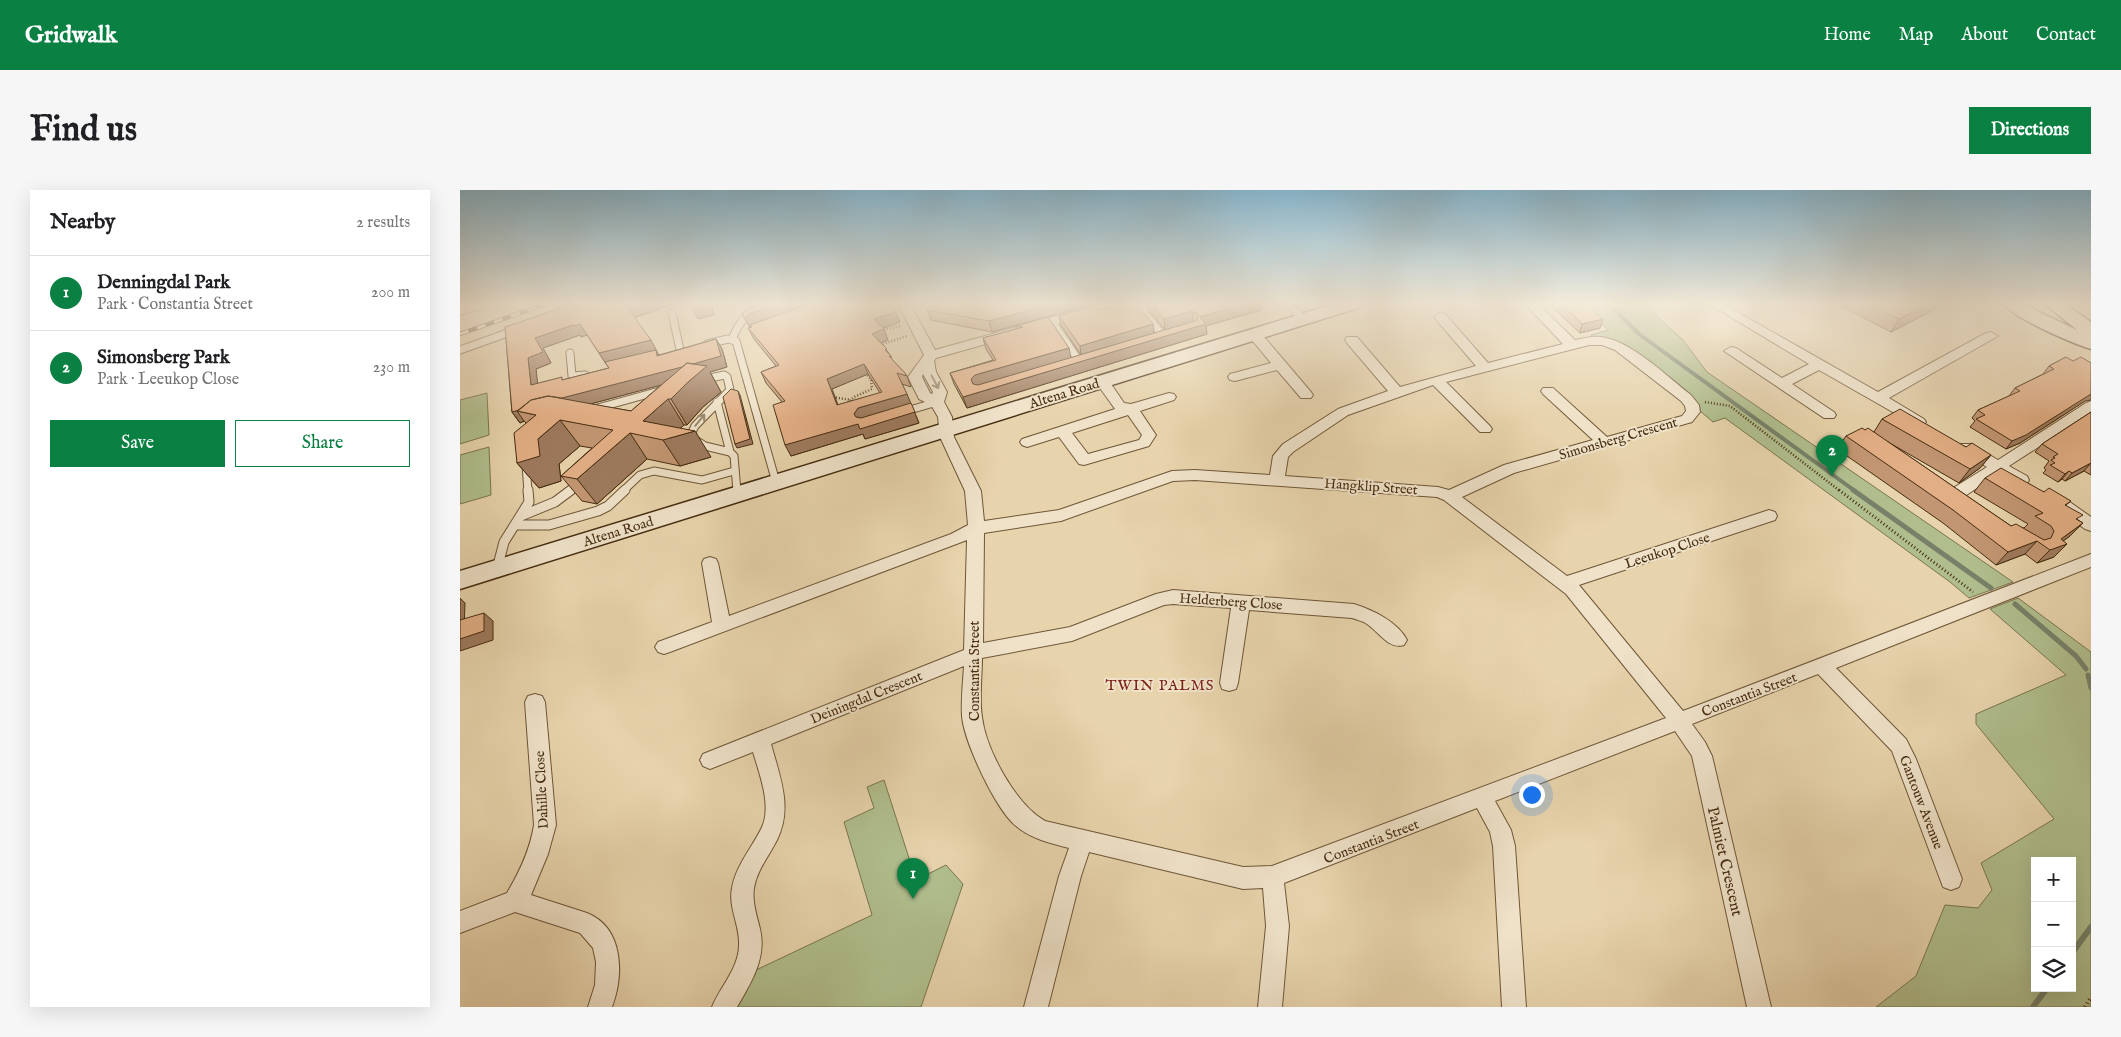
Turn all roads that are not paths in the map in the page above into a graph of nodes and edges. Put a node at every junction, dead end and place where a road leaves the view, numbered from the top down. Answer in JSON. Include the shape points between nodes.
{"nodes":[{"id":1,"x":482,"y":342,"type":"edge"},
{"id":2,"x":681,"y":342,"type":"edge"},
{"id":3,"x":716,"y":342,"type":"edge"},
{"id":4,"x":736,"y":342,"type":"edge"},
{"id":5,"x":922,"y":342,"type":"edge"},
{"id":6,"x":984,"y":342,"type":"edge"},
{"id":7,"x":1066,"y":342,"type":"edge"},
{"id":8,"x":1228,"y":342,"type":"edge"},
{"id":9,"x":1261,"y":342,"type":"edge"},
{"id":10,"x":1354,"y":342,"type":"edge"},
{"id":11,"x":1462,"y":342,"type":"edge"},
{"id":12,"x":1569,"y":342,"type":"edge"},
{"id":13,"x":1588,"y":342,"type":"edge"},
{"id":14,"x":1602,"y":342,"type":"edge"},
{"id":15,"x":1782,"y":342,"type":"edge"},
{"id":16,"x":1980,"y":342,"type":"edge"},
{"id":17,"x":706,"y":344,"type":"edge"},
{"id":18,"x":1572,"y":345,"type":"junction"},
{"id":19,"x":460,"y":350,"type":"edge"},
{"id":20,"x":1731,"y":351,"type":"dead end"},
{"id":21,"x":570,"y":353,"type":"dead end"},
{"id":22,"x":670,"y":353,"type":"edge"},
{"id":23,"x":1088,"y":358,"type":"edge"},
{"id":24,"x":929,"y":359,"type":"junction"},
{"id":25,"x":1079,"y":361,"type":"junction"},
{"id":26,"x":1070,"y":364,"type":"edge"},
{"id":27,"x":1279,"y":364,"type":"junction"},
{"id":28,"x":1820,"y":364,"type":"junction"},
{"id":29,"x":1485,"y":368,"type":"junction"},
{"id":30,"x":597,"y":372,"type":"edge"},
{"id":31,"x":1235,"y":377,"type":"dead end"},
{"id":32,"x":1436,"y":380,"type":"junction"},
{"id":33,"x":1102,"y":381,"type":"junction"},
{"id":34,"x":692,"y":382,"type":"edge"},
{"id":35,"x":1782,"y":384,"type":"junction"},
{"id":36,"x":673,"y":388,"type":"edge"},
{"id":37,"x":1397,"y":392,"type":"junction"},
{"id":38,"x":1548,"y":392,"type":"dead end"},
{"id":39,"x":1306,"y":395,"type":"dead end"},
{"id":40,"x":1169,"y":397,"type":"dead end"},
{"id":41,"x":1879,"y":398,"type":"junction"},
{"id":42,"x":718,"y":402,"type":"junction"},
{"id":43,"x":937,"y":402,"type":"junction"},
{"id":44,"x":2091,"y":406,"type":"edge"},
{"id":45,"x":1131,"y":409,"type":"junction"},
{"id":46,"x":586,"y":411,"type":"edge"},
{"id":47,"x":1829,"y":415,"type":"dead end"},
{"id":48,"x":892,"y":416,"type":"edge"},
{"id":49,"x":1930,"y":428,"type":"edge"},
{"id":50,"x":946,"y":429,"type":"junction"},
{"id":51,"x":1484,"y":429,"type":"dead end"},
{"id":52,"x":1062,"y":431,"type":"junction"},
{"id":53,"x":1027,"y":442,"type":"dead end"},
{"id":54,"x":1604,"y":442,"type":"junction"},
{"id":55,"x":1955,"y":442,"type":"edge"},
{"id":56,"x":730,"y":452,"type":"junction"},
{"id":57,"x":526,"y":466,"type":"edge"},
{"id":58,"x":1997,"y":466,"type":"junction"},
{"id":59,"x":734,"y":471,"type":"junction"},
{"id":60,"x":587,"y":477,"type":"edge"},
{"id":61,"x":1277,"y":480,"type":"junction"},
{"id":62,"x":776,"y":482,"type":"junction"},
{"id":63,"x":1939,"y":484,"type":"edge"},
{"id":64,"x":2030,"y":486,"type":"edge"},
{"id":65,"x":738,"y":494,"type":"junction"},
{"id":66,"x":1956,"y":494,"type":"junction"},
{"id":67,"x":1450,"y":496,"type":"junction"},
{"id":68,"x":2047,"y":496,"type":"edge"},
{"id":69,"x":1971,"y":504,"type":"edge"},
{"id":70,"x":521,"y":516,"type":"junction"},
{"id":71,"x":1769,"y":516,"type":"dead end"},
{"id":72,"x":515,"y":525,"type":"junction"},
{"id":73,"x":2091,"y":525,"type":"edge"},
{"id":74,"x":976,"y":528,"type":"junction"},
{"id":75,"x":2091,"y":560,"type":"edge"},
{"id":76,"x":710,"y":563,"type":"dead end"},
{"id":77,"x":497,"y":569,"type":"junction"},
{"id":78,"x":460,"y":580,"type":"edge"},
{"id":79,"x":1566,"y":584,"type":"junction"},
{"id":80,"x":1241,"y":602,"type":"junction"},
{"id":81,"x":722,"y":625,"type":"junction"},
{"id":82,"x":1398,"y":640,"type":"dead end"},
{"id":83,"x":664,"y":647,"type":"dead end"},
{"id":84,"x":974,"y":654,"type":"junction"},
{"id":85,"x":1822,"y":666,"type":"junction"},
{"id":86,"x":1229,"y":683,"type":"dead end"},
{"id":87,"x":535,"y":702,"type":"dead end"},
{"id":88,"x":1679,"y":721,"type":"junction"},
{"id":89,"x":760,"y":740,"type":"junction"},
{"id":90,"x":710,"y":760,"type":"dead end"},
{"id":91,"x":1482,"y":798,"type":"junction"},
{"id":92,"x":1082,"y":841,"type":"junction"},
{"id":93,"x":1272,"y":877,"type":"junction"},
{"id":94,"x":1951,"y":879,"type":"dead end"},
{"id":95,"x":515,"y":901,"type":"junction"},
{"id":96,"x":460,"y":922,"type":"edge"},
{"id":97,"x":600,"y":1007,"type":"edge"},
{"id":98,"x":724,"y":1007,"type":"edge"},
{"id":99,"x":1036,"y":1007,"type":"edge"},
{"id":100,"x":1270,"y":1007,"type":"edge"},
{"id":101,"x":1514,"y":1007,"type":"edge"},
{"id":102,"x":1759,"y":1007,"type":"edge"}],
"edges":[{"from":1,"to":19,"type":"lane"},
{"from":2,"to":22,"type":"lane","via":[[683,349]]},
{"from":3,"to":17,"type":"lane"},
{"from":4,"to":62,"type":"lane"},
{"from":5,"to":24,"type":"street","name":"Constantia Street"},
{"from":6,"to":24,"type":"street"},
{"from":7,"to":25,"type":"lane"},
{"from":8,"to":33,"type":"street","name":"Altena Road"},
{"from":9,"to":27,"type":"street"},
{"from":10,"to":37,"type":"street"},
{"from":11,"to":29,"type":"street"},
{"from":12,"to":18,"type":"street"},
{"from":13,"to":18,"type":"street","name":"Simonsberg Crescent"},
{"from":14,"to":54,"type":"street","name":"Simonsberg Crescent","via":[[1615,344],[1686,398],[1693,408],[1691,416],[1686,419]]},
{"from":15,"to":28,"type":"street"},
{"from":16,"to":41,"type":"street"},
{"from":18,"to":29,"type":"street","name":"Simonsberg Crescent"},
{"from":20,"to":35,"type":"street"},
{"from":21,"to":30,"type":"lane","via":[[572,376]]},
{"from":23,"to":25,"type":"lane"},
{"from":24,"to":43,"type":"street","name":"Constantia Street","via":[[929,372],[940,392]]},
{"from":25,"to":26,"type":"lane"},
{"from":27,"to":31,"type":"street"},
{"from":27,"to":39,"type":"street"},
{"from":28,"to":35,"type":"street"},
{"from":28,"to":41,"type":"street"},
{"from":29,"to":32,"type":"street","name":"Simonsberg Crescent"},
{"from":32,"to":37,"type":"street","name":"Simonsberg Crescent"},
{"from":32,"to":51,"type":"street"},
{"from":33,"to":45,"type":"street","via":[[1116,403]]},
{"from":33,"to":50,"type":"street","name":"Altena Road"},
{"from":34,"to":42,"type":"lane","via":[[726,376],[730,390]]},
{"from":35,"to":47,"type":"street"},
{"from":36,"to":46,"type":"lane"},
{"from":37,"to":61,"type":"street","name":"Simonsberg Crescent","via":[[1342,412],[1288,448],[1282,456]]},
{"from":38,"to":54,"type":"street"},
{"from":40,"to":45,"type":"street"},
{"from":41,"to":49,"type":"street"},
{"from":42,"to":56,"type":"lane"},
{"from":56,"to":42,"type":"lane","one_way":true,"via":[[700,444],[692,436],[695,426]]},
{"from":43,"to":48,"type":"lane"},
{"from":43,"to":50,"type":"street","name":"Constantia Street","via":[[945,417]]},
{"from":44,"to":58,"type":"street"},
{"from":45,"to":52,"type":"street"},
{"from":45,"to":52,"type":"street","via":[[1149,435],[1144,442],[1084,460]]},
{"from":50,"to":62,"type":"street","name":"Altena Road"},
{"from":50,"to":74,"type":"street","name":"Constantia Street","via":[[973,491]]},
{"from":52,"to":53,"type":"street"},
{"from":54,"to":67,"type":"street","name":"Simonsberg Crescent","via":[[1509,469]]},
{"from":55,"to":58,"type":"street"},
{"from":56,"to":59,"type":"lane","via":[[734,456]]},
{"from":57,"to":70,"type":"lane","via":[[529,502]]},
{"from":58,"to":64,"type":"street"},
{"from":58,"to":66,"type":"street"},
{"from":59,"to":65,"type":"lane"},
{"from":59,"to":72,"type":"lane","via":[[702,480],[646,472],[598,511],[549,525]]},
{"from":60,"to":70,"type":"lane","via":[[560,499]]},
{"from":61,"to":67,"type":"street","name":"Hangklip Street","via":[[1404,488]]},
{"from":61,"to":74,"type":"street","name":"Hangklip Street","via":[[1195,474],[1172,476],[1061,515]]},
{"from":62,"to":65,"type":"street","name":"Altena Road"},
{"from":63,"to":66,"type":"street"},
{"from":65,"to":77,"type":"street","name":"Altena Road"},
{"from":66,"to":69,"type":"street"},
{"from":67,"to":79,"type":"street","name":"Hangklip Street"},
{"from":68,"to":73,"type":"street"},
{"from":70,"to":72,"type":"lane"},
{"from":71,"to":79,"type":"street","name":"Leeukop Close"},
{"from":72,"to":77,"type":"lane","via":[[504,542]]},
{"from":74,"to":81,"type":"street","name":"Hangklip Street","via":[[957,538]]},
{"from":74,"to":84,"type":"street","name":"Constantia Street"},
{"from":75,"to":85,"type":"street","name":"Constantia Street"},
{"from":76,"to":81,"type":"street"},
{"from":77,"to":78,"type":"street","name":"Altena Road"},
{"from":79,"to":88,"type":"street","name":"Hangklip Street"},
{"from":80,"to":82,"type":"street","name":"Helderberg Close","via":[[1354,611],[1373,619]]},
{"from":80,"to":84,"type":"street","name":"Helderberg Close","via":[[1181,597],[1162,599],[1072,634]]},
{"from":80,"to":86,"type":"street"},
{"from":81,"to":83,"type":"street","name":"Hangklip Street"},
{"from":84,"to":89,"type":"street","name":"Deiningdal Crescent"},
{"from":84,"to":92,"type":"street","name":"Constantia Street","via":[[972,717],[975,731],[979,745],[1010,803],[1022,817],[1042,830]]},
{"from":85,"to":88,"type":"street","name":"Constantia Street"},
{"from":85,"to":94,"type":"street","name":"Gantouw Avenue","via":[[1899,745]]},
{"from":87,"to":95,"type":"street","name":"Dahille Close","via":[[545,825],[537,855]]},
{"from":88,"to":91,"type":"street","name":"Constantia Street"},
{"from":88,"to":102,"type":"street","name":"Palmiet Crescent","via":[[1702,756]]},
{"from":89,"to":90,"type":"street","name":"Deiningdal Crescent"},
{"from":89,"to":98,"type":"street","via":[[775,819],[743,888],[751,951]]},
{"from":91,"to":93,"type":"street","name":"Constantia Street"},
{"from":91,"to":101,"type":"street","via":[[1500,830],[1504,846]]},
{"from":92,"to":93,"type":"street","name":"Constantia Street","via":[[1243,878]]},
{"from":92,"to":99,"type":"street"},
{"from":93,"to":100,"type":"street","via":[[1279,922]]},
{"from":95,"to":96,"type":"street"},
{"from":95,"to":97,"type":"street","via":[[587,924],[603,939],[609,972]]}]}
